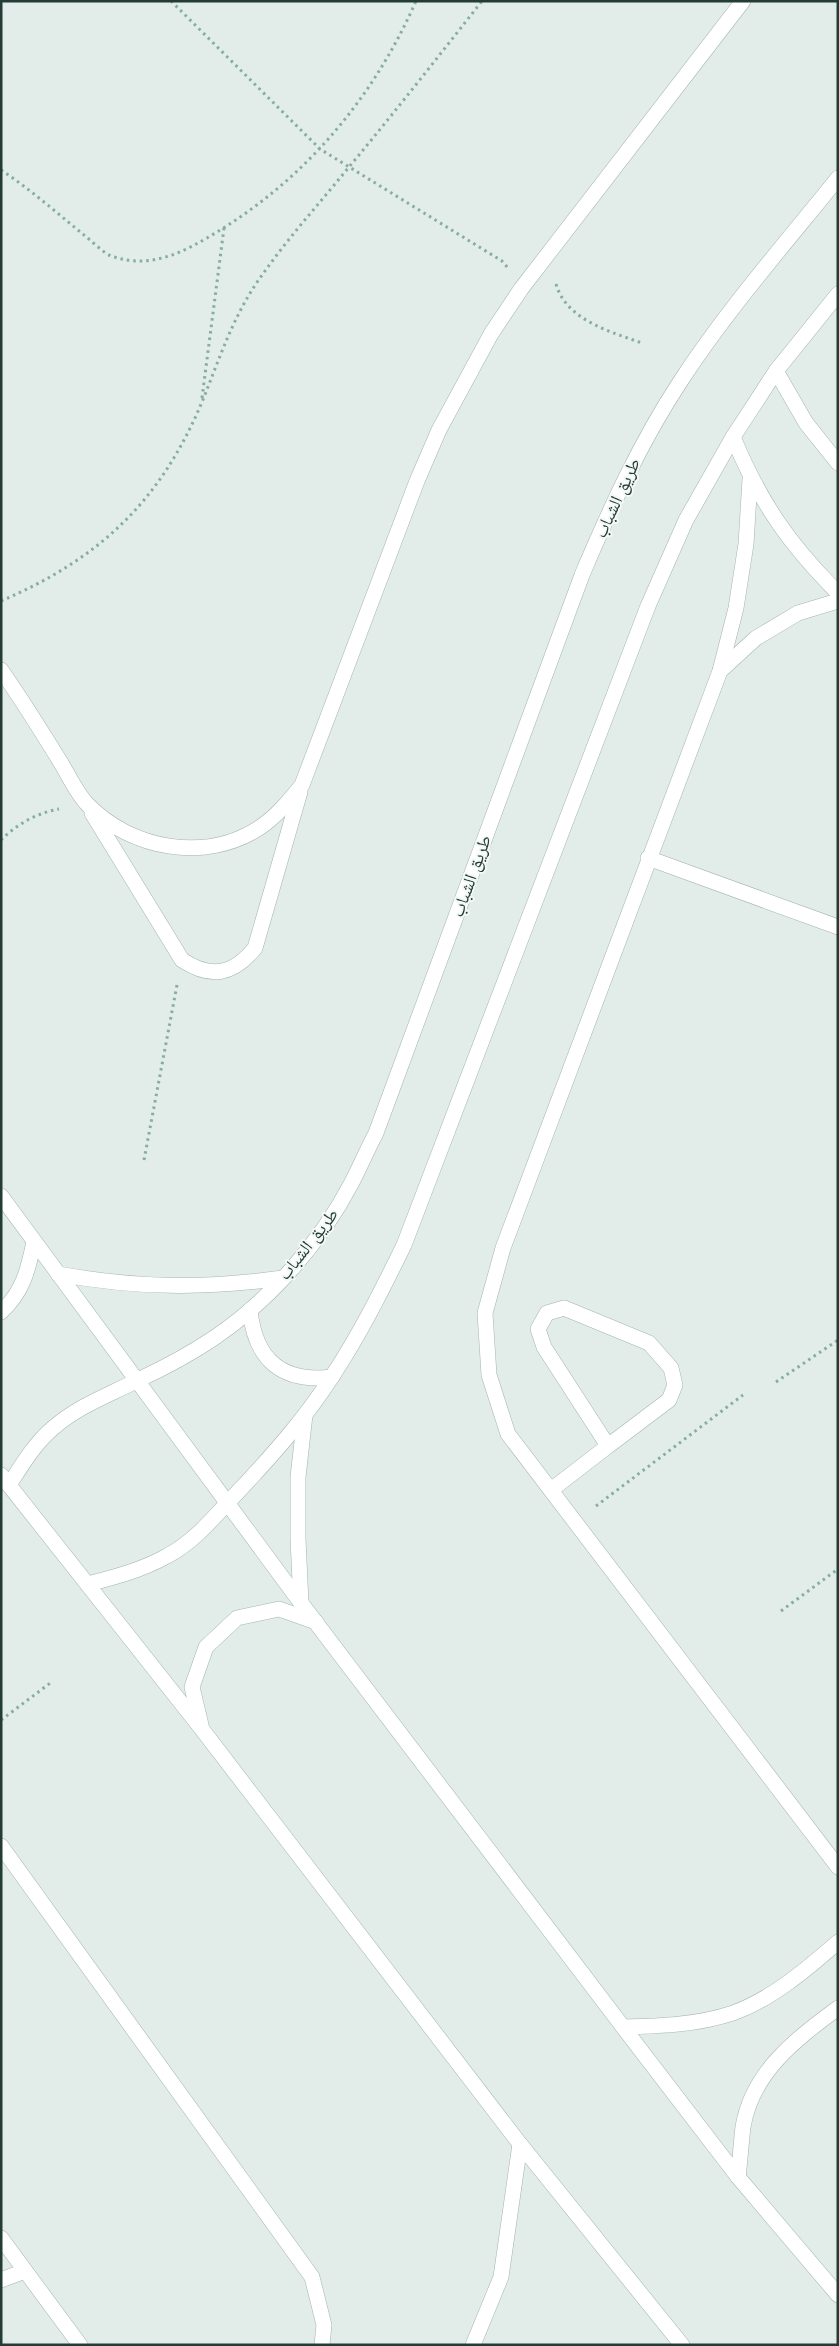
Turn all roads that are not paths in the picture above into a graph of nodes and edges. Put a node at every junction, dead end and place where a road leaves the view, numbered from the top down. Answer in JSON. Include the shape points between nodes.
{"nodes":[{"id":1,"x":743,"y":1,"type":"edge"},
{"id":2,"x":838,"y":178,"type":"edge"},
{"id":3,"x":838,"y":294,"type":"edge"},
{"id":4,"x":776,"y":371,"type":"junction"},
{"id":5,"x":733,"y":437,"type":"junction"},
{"id":6,"x":832,"y":447,"type":"edge"},
{"id":7,"x":838,"y":463,"type":"edge"},
{"id":8,"x":750,"y":479,"type":"junction"},
{"id":9,"x":838,"y":593,"type":"edge"},
{"id":10,"x":838,"y":602,"type":"edge"},
{"id":11,"x":1,"y":670,"type":"edge"},
{"id":12,"x":720,"y":671,"type":"junction"},
{"id":13,"x":302,"y":785,"type":"junction"},
{"id":14,"x":87,"y":804,"type":"junction"},
{"id":15,"x":648,"y":858,"type":"junction"},
{"id":16,"x":838,"y":927,"type":"edge"},
{"id":17,"x":1,"y":1196,"type":"edge"},
{"id":18,"x":34,"y":1242,"type":"junction"},
{"id":19,"x":58,"y":1274,"type":"junction"},
{"id":20,"x":283,"y":1278,"type":"junction"},
{"id":21,"x":250,"y":1310,"type":"junction"},
{"id":22,"x":1,"y":1312,"type":"edge"},
{"id":23,"x":332,"y":1377,"type":"junction"},
{"id":24,"x":137,"y":1381,"type":"junction"},
{"id":25,"x":305,"y":1415,"type":"junction"},
{"id":26,"x":608,"y":1446,"type":"junction"},
{"id":27,"x":5,"y":1480,"type":"edge"},
{"id":28,"x":551,"y":1490,"type":"junction"},
{"id":29,"x":227,"y":1503,"type":"junction"},
{"id":30,"x":88,"y":1584,"type":"junction"},
{"id":31,"x":301,"y":1603,"type":"junction"},
{"id":32,"x":316,"y":1622,"type":"junction"},
{"id":33,"x":201,"y":1728,"type":"junction"},
{"id":34,"x":1,"y":1846,"type":"edge"},
{"id":35,"x":838,"y":1867,"type":"edge"},
{"id":36,"x":838,"y":1942,"type":"edge"},
{"id":37,"x":838,"y":2008,"type":"edge"},
{"id":38,"x":623,"y":2027,"type":"junction"},
{"id":39,"x":520,"y":2144,"type":"junction"},
{"id":40,"x":738,"y":2177,"type":"junction"},
{"id":41,"x":1,"y":2238,"type":"edge"},
{"id":42,"x":25,"y":2270,"type":"junction"},
{"id":43,"x":1,"y":2280,"type":"edge"},
{"id":44,"x":838,"y":2295,"type":"edge"},
{"id":45,"x":80,"y":2345,"type":"edge"},
{"id":46,"x":322,"y":2345,"type":"edge"},
{"id":47,"x":473,"y":2345,"type":"edge"},
{"id":48,"x":682,"y":2345,"type":"edge"}],
"edges":[{"from":1,"to":13,"type":"street","via":[[553,246],[491,334],[439,430],[417,481]]},
{"from":2,"to":20,"type":"street","name":"طريق الشباب","via":[[720,324],[642,445],[582,575],[376,1133],[351,1185],[320,1233]]},
{"from":3,"to":4,"type":"street"},
{"from":4,"to":5,"type":"street"},
{"from":4,"to":6,"type":"street","via":[[806,423]]},
{"from":5,"to":8,"type":"street"},
{"from":5,"to":23,"type":"street","via":[[686,520],[648,606],[404,1245],[374,1308]]},
{"from":6,"to":7,"type":"street"},
{"from":8,"to":9,"type":"street","via":[[777,523],[808,563]]},
{"from":8,"to":12,"type":"street","via":[[739,590]]},
{"from":10,"to":12,"type":"street","via":[[798,613],[756,638]]},
{"from":11,"to":14,"type":"street"},
{"from":12,"to":15,"type":"street"},
{"from":13,"to":14,"type":"street","via":[[282,809],[258,829],[230,842],[200,848],[170,847],[140,839]]},
{"from":13,"to":14,"type":"street","via":[[255,948],[244,961],[230,969],[213,972],[196,969],[182,960]]},
{"from":15,"to":16,"type":"street"},
{"from":15,"to":28,"type":"street","via":[[506,1238],[484,1312],[489,1375],[508,1434]]},
{"from":17,"to":18,"type":"street"},
{"from":18,"to":19,"type":"street"},
{"from":18,"to":22,"type":"street","via":[[28,1274],[12,1303]]},
{"from":19,"to":20,"type":"street","via":[[102,1282],[193,1287]]},
{"from":19,"to":24,"type":"street"},
{"from":20,"to":21,"type":"street","name":"طريق الشباب"},
{"from":21,"to":23,"type":"street","via":[[252,1331],[260,1350],[274,1365],[292,1375],[312,1379]]},
{"from":21,"to":24,"type":"street","name":"طريق الشباب","via":[[215,1337]]},
{"from":23,"to":25,"type":"street"},
{"from":24,"to":27,"type":"street","name":"طريق الشباب","via":[[78,1409],[51,1429]]},
{"from":24,"to":29,"type":"street"},
{"from":25,"to":29,"type":"street","via":[[269,1460]]},
{"from":25,"to":31,"type":"street","via":[[298,1477]]},
{"from":26,"to":26,"type":"street","via":[[669,1400],[675,1385],[671,1368],[649,1344],[564,1308],[547,1313],[538,1329],[544,1347]]},
{"from":26,"to":28,"type":"street"},
{"from":27,"to":30,"type":"street"},
{"from":28,"to":35,"type":"street"},
{"from":29,"to":30,"type":"street","via":[[201,1532],[168,1556],[131,1573]]},
{"from":29,"to":31,"type":"street"},
{"from":30,"to":33,"type":"street"},
{"from":31,"to":32,"type":"street"},
{"from":32,"to":33,"type":"street","via":[[278,1609],[237,1618],[206,1647],[192,1687]]},
{"from":32,"to":38,"type":"street"},
{"from":33,"to":39,"type":"street"},
{"from":34,"to":46,"type":"street","via":[[312,2277],[324,2325]]},
{"from":36,"to":38,"type":"street","via":[[769,1995],[734,2012],[673,2025]]},
{"from":37,"to":40,"type":"street","via":[[774,2061],[755,2092],[743,2126]]},
{"from":38,"to":40,"type":"street"},
{"from":39,"to":47,"type":"street","via":[[501,2277]]},
{"from":39,"to":48,"type":"street"},
{"from":40,"to":44,"type":"street"},
{"from":41,"to":42,"type":"street"},
{"from":42,"to":43,"type":"street"},
{"from":42,"to":45,"type":"street"}]}
